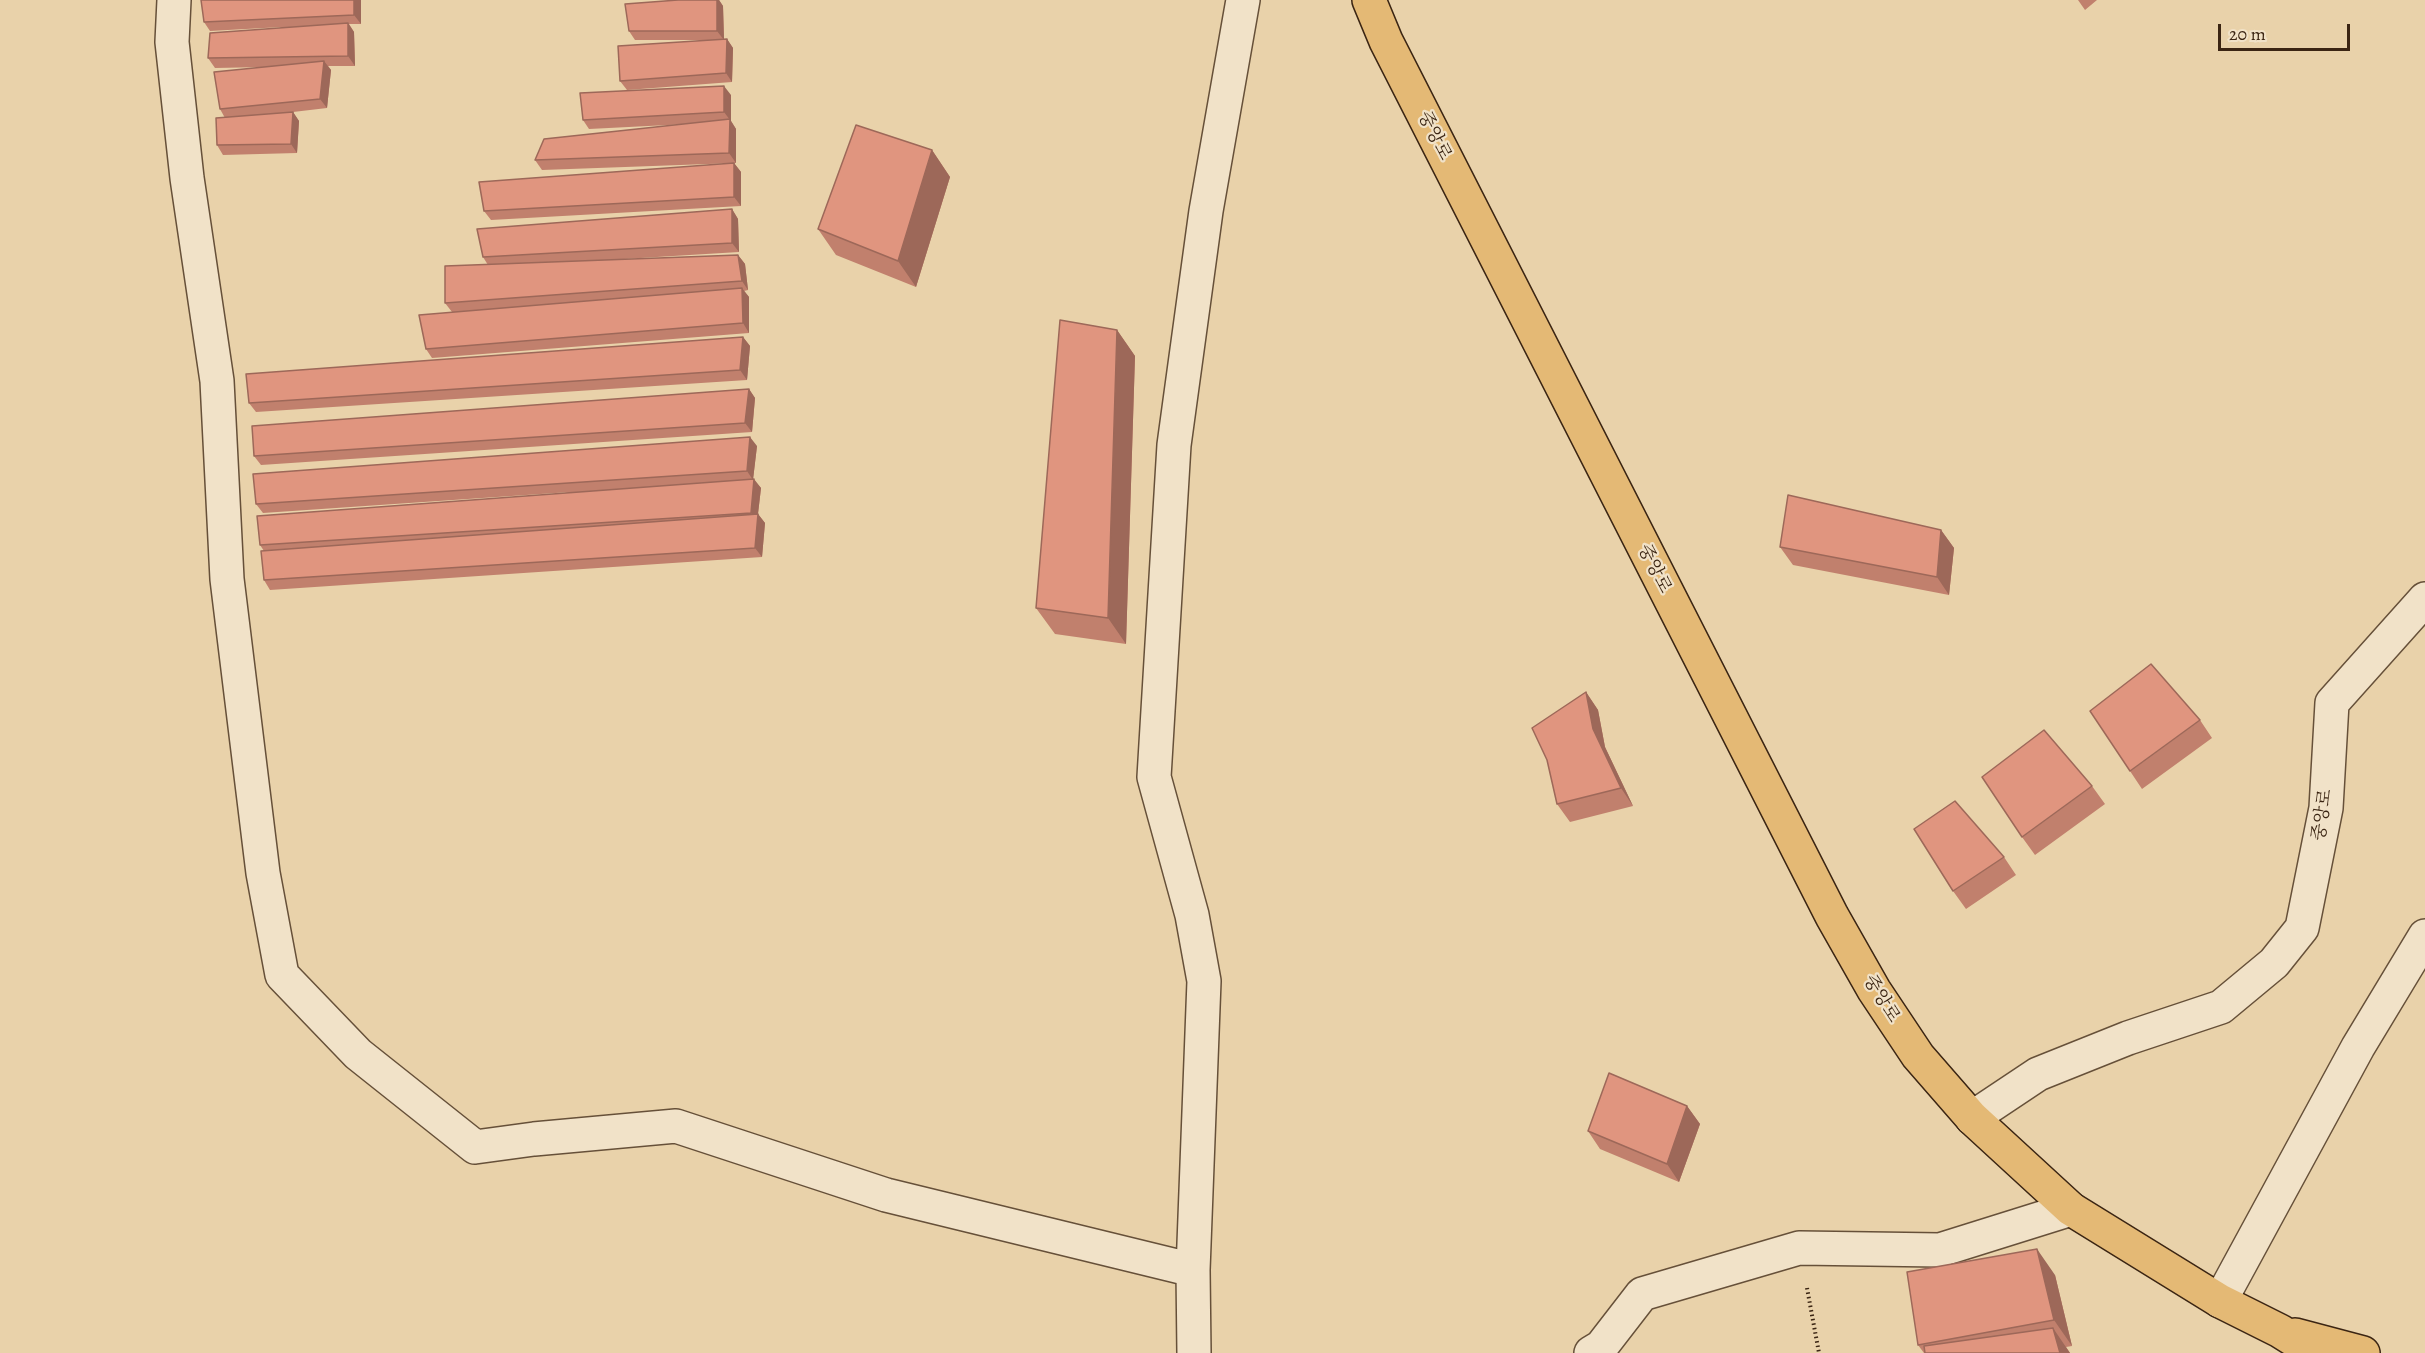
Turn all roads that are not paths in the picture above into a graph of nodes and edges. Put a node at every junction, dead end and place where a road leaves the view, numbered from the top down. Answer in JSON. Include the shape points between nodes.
{"nodes":[{"id":1,"x":174,"y":0,"type":"edge"},
{"id":2,"x":1243,"y":0,"type":"edge"},
{"id":3,"x":1369,"y":0,"type":"edge"},
{"id":4,"x":2425,"y":599,"type":"edge"},
{"id":5,"x":2425,"y":936,"type":"edge"},
{"id":6,"x":1972,"y":1118,"type":"junction"},
{"id":7,"x":2071,"y":1209,"type":"junction"},
{"id":8,"x":1193,"y":1269,"type":"junction"},
{"id":9,"x":2220,"y":1300,"type":"junction"},
{"id":10,"x":2280,"y":1331,"type":"junction"},
{"id":11,"x":1194,"y":1353,"type":"edge"},
{"id":12,"x":1591,"y":1353,"type":"edge"},
{"id":13,"x":2315,"y":1353,"type":"edge"},
{"id":14,"x":2363,"y":1353,"type":"edge"}],
"edges":[{"from":1,"to":8,"type":"street","via":[[172,42],[184,155],[217,381],[227,579],[263,873],[282,975],[358,1054],[475,1147],[676,1126],[886,1195]]},
{"from":2,"to":8,"type":"street","via":[[1206,212],[1174,445],[1154,777],[1192,915],[1204,981]]},
{"from":3,"to":6,"type":"main road","name":"중앙로","via":[[1386,41],[1832,916],[1918,1056]]},
{"from":4,"to":6,"type":"street","name":"중앙로","via":[[2332,703],[2326,808],[2302,928],[2274,963],[2222,1007],[2128,1038],[2038,1074]]},
{"from":5,"to":9,"type":"street","via":[[2358,1047]]},
{"from":6,"to":7,"type":"main road","name":"중앙로"},
{"from":7,"to":9,"type":"main road","name":"중앙로"},
{"from":7,"to":12,"type":"street","via":[[1940,1250],[1799,1248],[1642,1294],[1601,1347]]},
{"from":8,"to":11,"type":"street"},
{"from":9,"to":10,"type":"main road","name":"중앙로"},
{"from":10,"to":13,"type":"main road","name":"중앙로"},
{"from":10,"to":14,"type":"main road","name":"중앙로"}]}
